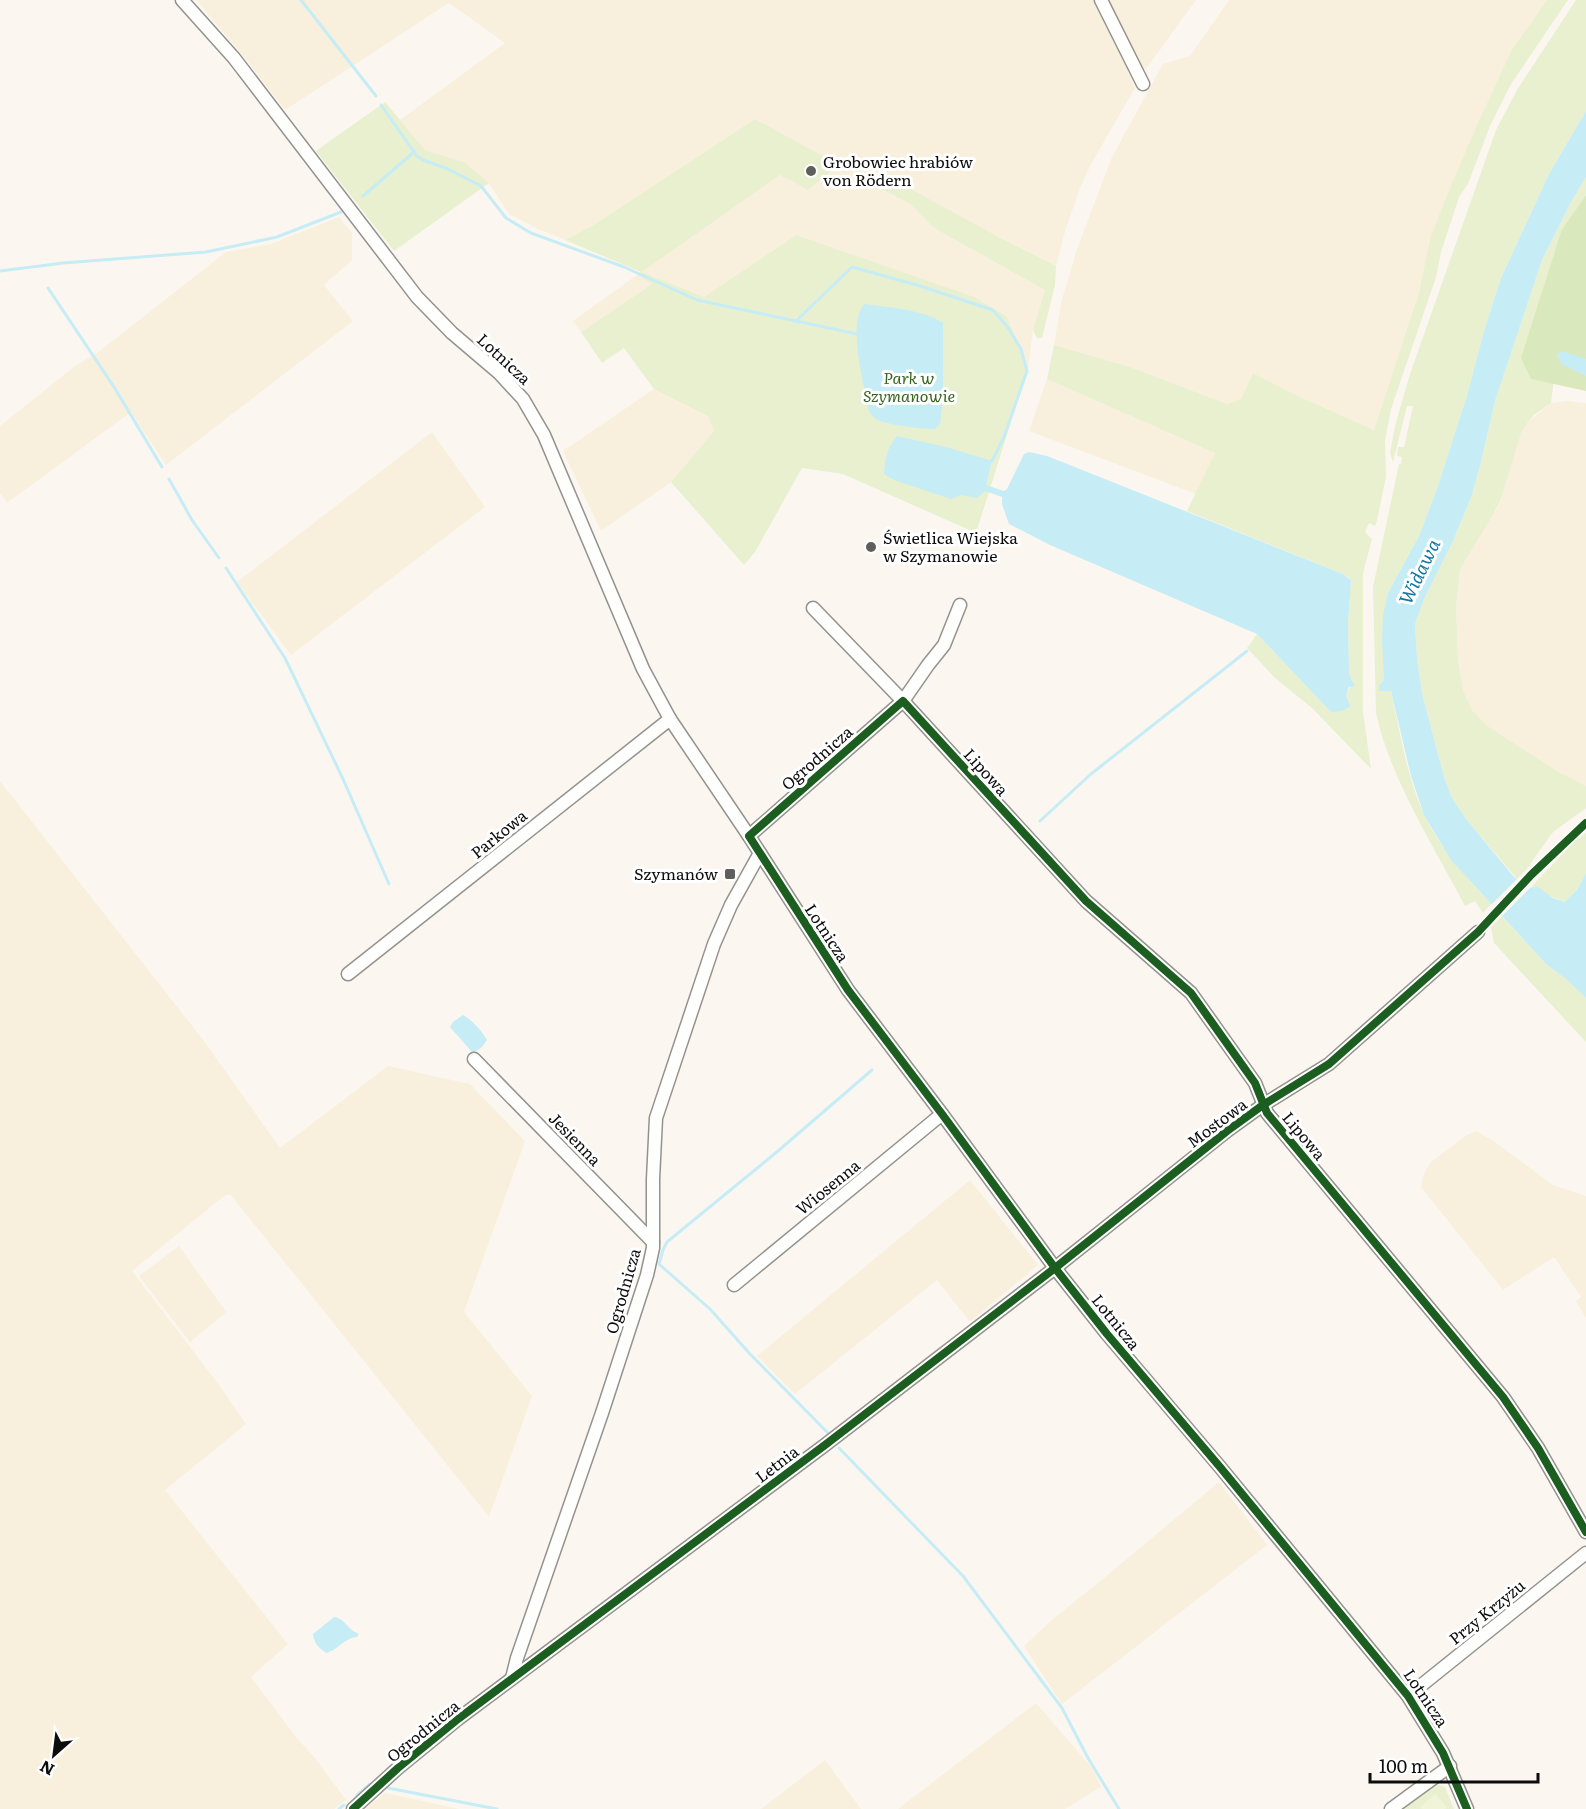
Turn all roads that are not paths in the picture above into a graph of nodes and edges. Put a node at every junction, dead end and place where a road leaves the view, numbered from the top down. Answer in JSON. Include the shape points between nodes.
{"nodes":[{"id":1,"x":182,"y":0,"type":"edge"},
{"id":2,"x":1101,"y":0,"type":"edge"},
{"id":3,"x":1143,"y":84,"type":"dead end"},
{"id":4,"x":960,"y":605,"type":"dead end"},
{"id":5,"x":813,"y":608,"type":"dead end"},
{"id":6,"x":903,"y":700,"type":"junction"},
{"id":7,"x":670,"y":720,"type":"junction"},
{"id":8,"x":754,"y":844,"type":"junction"},
{"id":9,"x":1478,"y":932,"type":"dead end"},
{"id":10,"x":348,"y":974,"type":"dead end"},
{"id":11,"x":474,"y":1059,"type":"dead end"},
{"id":12,"x":1263,"y":1105,"type":"junction"},
{"id":13,"x":942,"y":1114,"type":"junction"},
{"id":14,"x":653,"y":1242,"type":"junction"},
{"id":15,"x":1055,"y":1268,"type":"junction"},
{"id":16,"x":734,"y":1285,"type":"dead end"},
{"id":17,"x":1586,"y":1533,"type":"edge"},
{"id":18,"x":1586,"y":1553,"type":"edge"},
{"id":19,"x":512,"y":1678,"type":"junction"},
{"id":20,"x":1408,"y":1696,"type":"junction"},
{"id":21,"x":1450,"y":1766,"type":"junction"},
{"id":22,"x":353,"y":1809,"type":"edge"},
{"id":23,"x":1391,"y":1809,"type":"edge"},
{"id":24,"x":1467,"y":1809,"type":"edge"}],
"edges":[{"from":1,"to":7,"type":"street","name":"Lotnicza","via":[[234,57],[417,297],[523,399],[548,444],[643,669]]},
{"from":2,"to":3,"type":"street"},
{"from":4,"to":6,"type":"street","name":"Ogrodnicza","via":[[944,645]]},
{"from":5,"to":6,"type":"street","name":"Lipowa"},
{"from":6,"to":8,"type":"street","name":"Ogrodnicza"},
{"from":6,"to":12,"type":"street","name":"Lipowa","via":[[1086,901],[1191,993],[1255,1083]]},
{"from":7,"to":8,"type":"street","name":"Lotnicza"},
{"from":7,"to":10,"type":"street","name":"Parkowa"},
{"from":8,"to":13,"type":"street","name":"Lotnicza","via":[[848,990]]},
{"from":8,"to":14,"type":"street","name":"Ogrodnicza","via":[[714,944],[656,1118]]},
{"from":9,"to":12,"type":"street","name":"Mostowa","via":[[1329,1064]]},
{"from":11,"to":14,"type":"street","name":"Jesienna"},
{"from":12,"to":15,"type":"street","name":"Mostowa"},
{"from":12,"to":17,"type":"street","name":"Lipowa","via":[[1503,1397],[1538,1448]]},
{"from":13,"to":15,"type":"street","name":"Lotnicza"},
{"from":13,"to":16,"type":"street","name":"Wiosenna"},
{"from":14,"to":19,"type":"street","name":"Ogrodnicza","via":[[644,1284]]},
{"from":15,"to":19,"type":"street","name":"Letnia"},
{"from":15,"to":20,"type":"street","name":"Lotnicza"},
{"from":18,"to":20,"type":"street","name":"Przy Krzyżu"},
{"from":19,"to":22,"type":"street","name":"Ogrodnicza","via":[[398,1768]]},
{"from":20,"to":21,"type":"street","name":"Lotnicza"},
{"from":21,"to":23,"type":"street"},
{"from":21,"to":24,"type":"street","name":"Lotnicza"}]}
